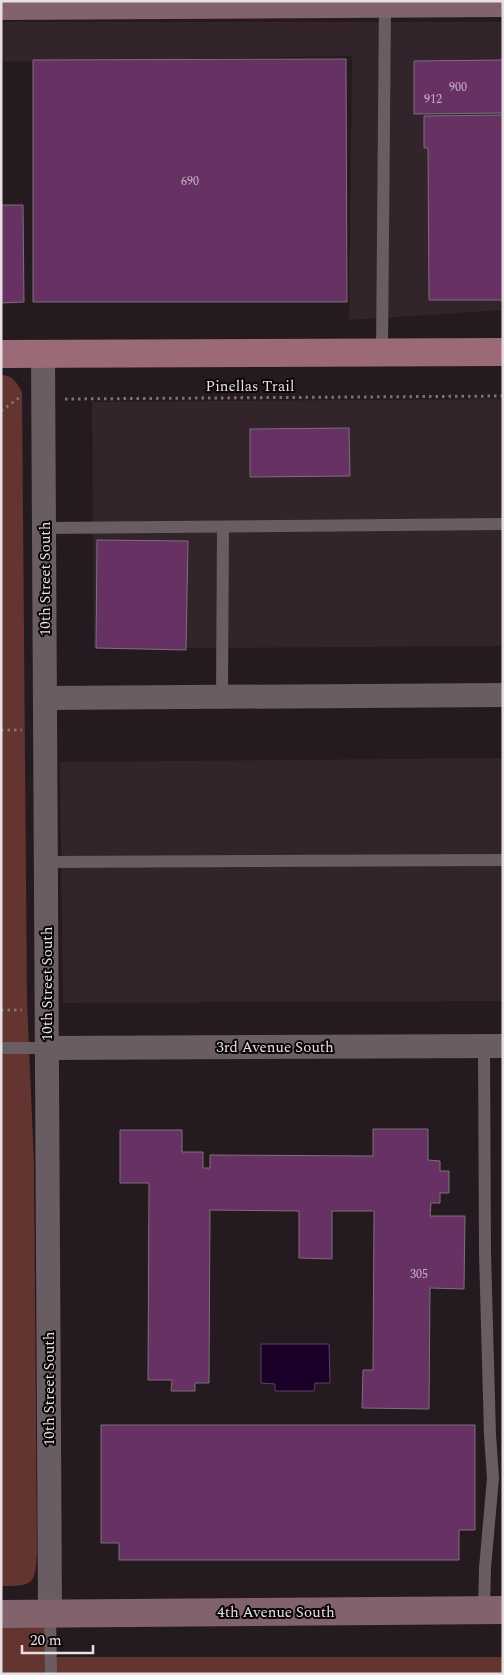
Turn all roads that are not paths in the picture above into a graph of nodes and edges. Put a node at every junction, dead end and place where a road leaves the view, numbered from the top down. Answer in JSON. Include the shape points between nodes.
{"nodes":[{"id":1,"x":503,"y":3,"type":"edge"},
{"id":2,"x":385,"y":4,"type":"junction"},
{"id":3,"x":1,"y":6,"type":"edge"},
{"id":4,"x":382,"y":352,"type":"junction"},
{"id":5,"x":503,"y":352,"type":"edge"},
{"id":6,"x":1,"y":354,"type":"edge"},
{"id":7,"x":43,"y":354,"type":"junction"},
{"id":8,"x":503,"y":524,"type":"edge"},
{"id":9,"x":223,"y":527,"type":"junction"},
{"id":10,"x":44,"y":528,"type":"junction"},
{"id":11,"x":503,"y":695,"type":"edge"},
{"id":12,"x":222,"y":697,"type":"junction"},
{"id":13,"x":45,"y":698,"type":"junction"},
{"id":14,"x":503,"y":860,"type":"edge"},
{"id":15,"x":46,"y":862,"type":"junction"},
{"id":16,"x":494,"y":1046,"type":"edge"},
{"id":17,"x":1,"y":1048,"type":"edge"},
{"id":18,"x":47,"y":1048,"type":"junction"},
{"id":19,"x":493,"y":1610,"type":"edge"},
{"id":20,"x":50,"y":1613,"type":"junction"},
{"id":21,"x":1,"y":1614,"type":"edge"},
{"id":22,"x":51,"y":1674,"type":"edge"}],
"edges":[{"from":1,"to":2,"type":"street"},
{"from":2,"to":3,"type":"street"},
{"from":2,"to":4,"type":"lane"},
{"from":4,"to":5,"type":"main road"},
{"from":4,"to":7,"type":"main road"},
{"from":6,"to":7,"type":"main road"},
{"from":7,"to":10,"type":"street","name":"10th Street South"},
{"from":8,"to":9,"type":"lane"},
{"from":9,"to":10,"type":"lane"},
{"from":9,"to":12,"type":"lane"},
{"from":10,"to":13,"type":"street","name":"10th Street South"},
{"from":11,"to":12,"type":"street"},
{"from":12,"to":13,"type":"street"},
{"from":13,"to":15,"type":"street","name":"10th Street South"},
{"from":14,"to":15,"type":"lane"},
{"from":15,"to":18,"type":"street","name":"10th Street South"},
{"from":16,"to":18,"type":"street","name":"3rd Avenue South"},
{"from":16,"to":19,"type":"lane","via":[[485,1253],[493,1478],[485,1568]]},
{"from":17,"to":18,"type":"lane"},
{"from":18,"to":20,"type":"street","name":"10th Street South"},
{"from":19,"to":20,"type":"street","name":"4th Avenue South"},
{"from":20,"to":21,"type":"street","name":"4th Avenue South"},
{"from":20,"to":22,"type":"lane"}]}
